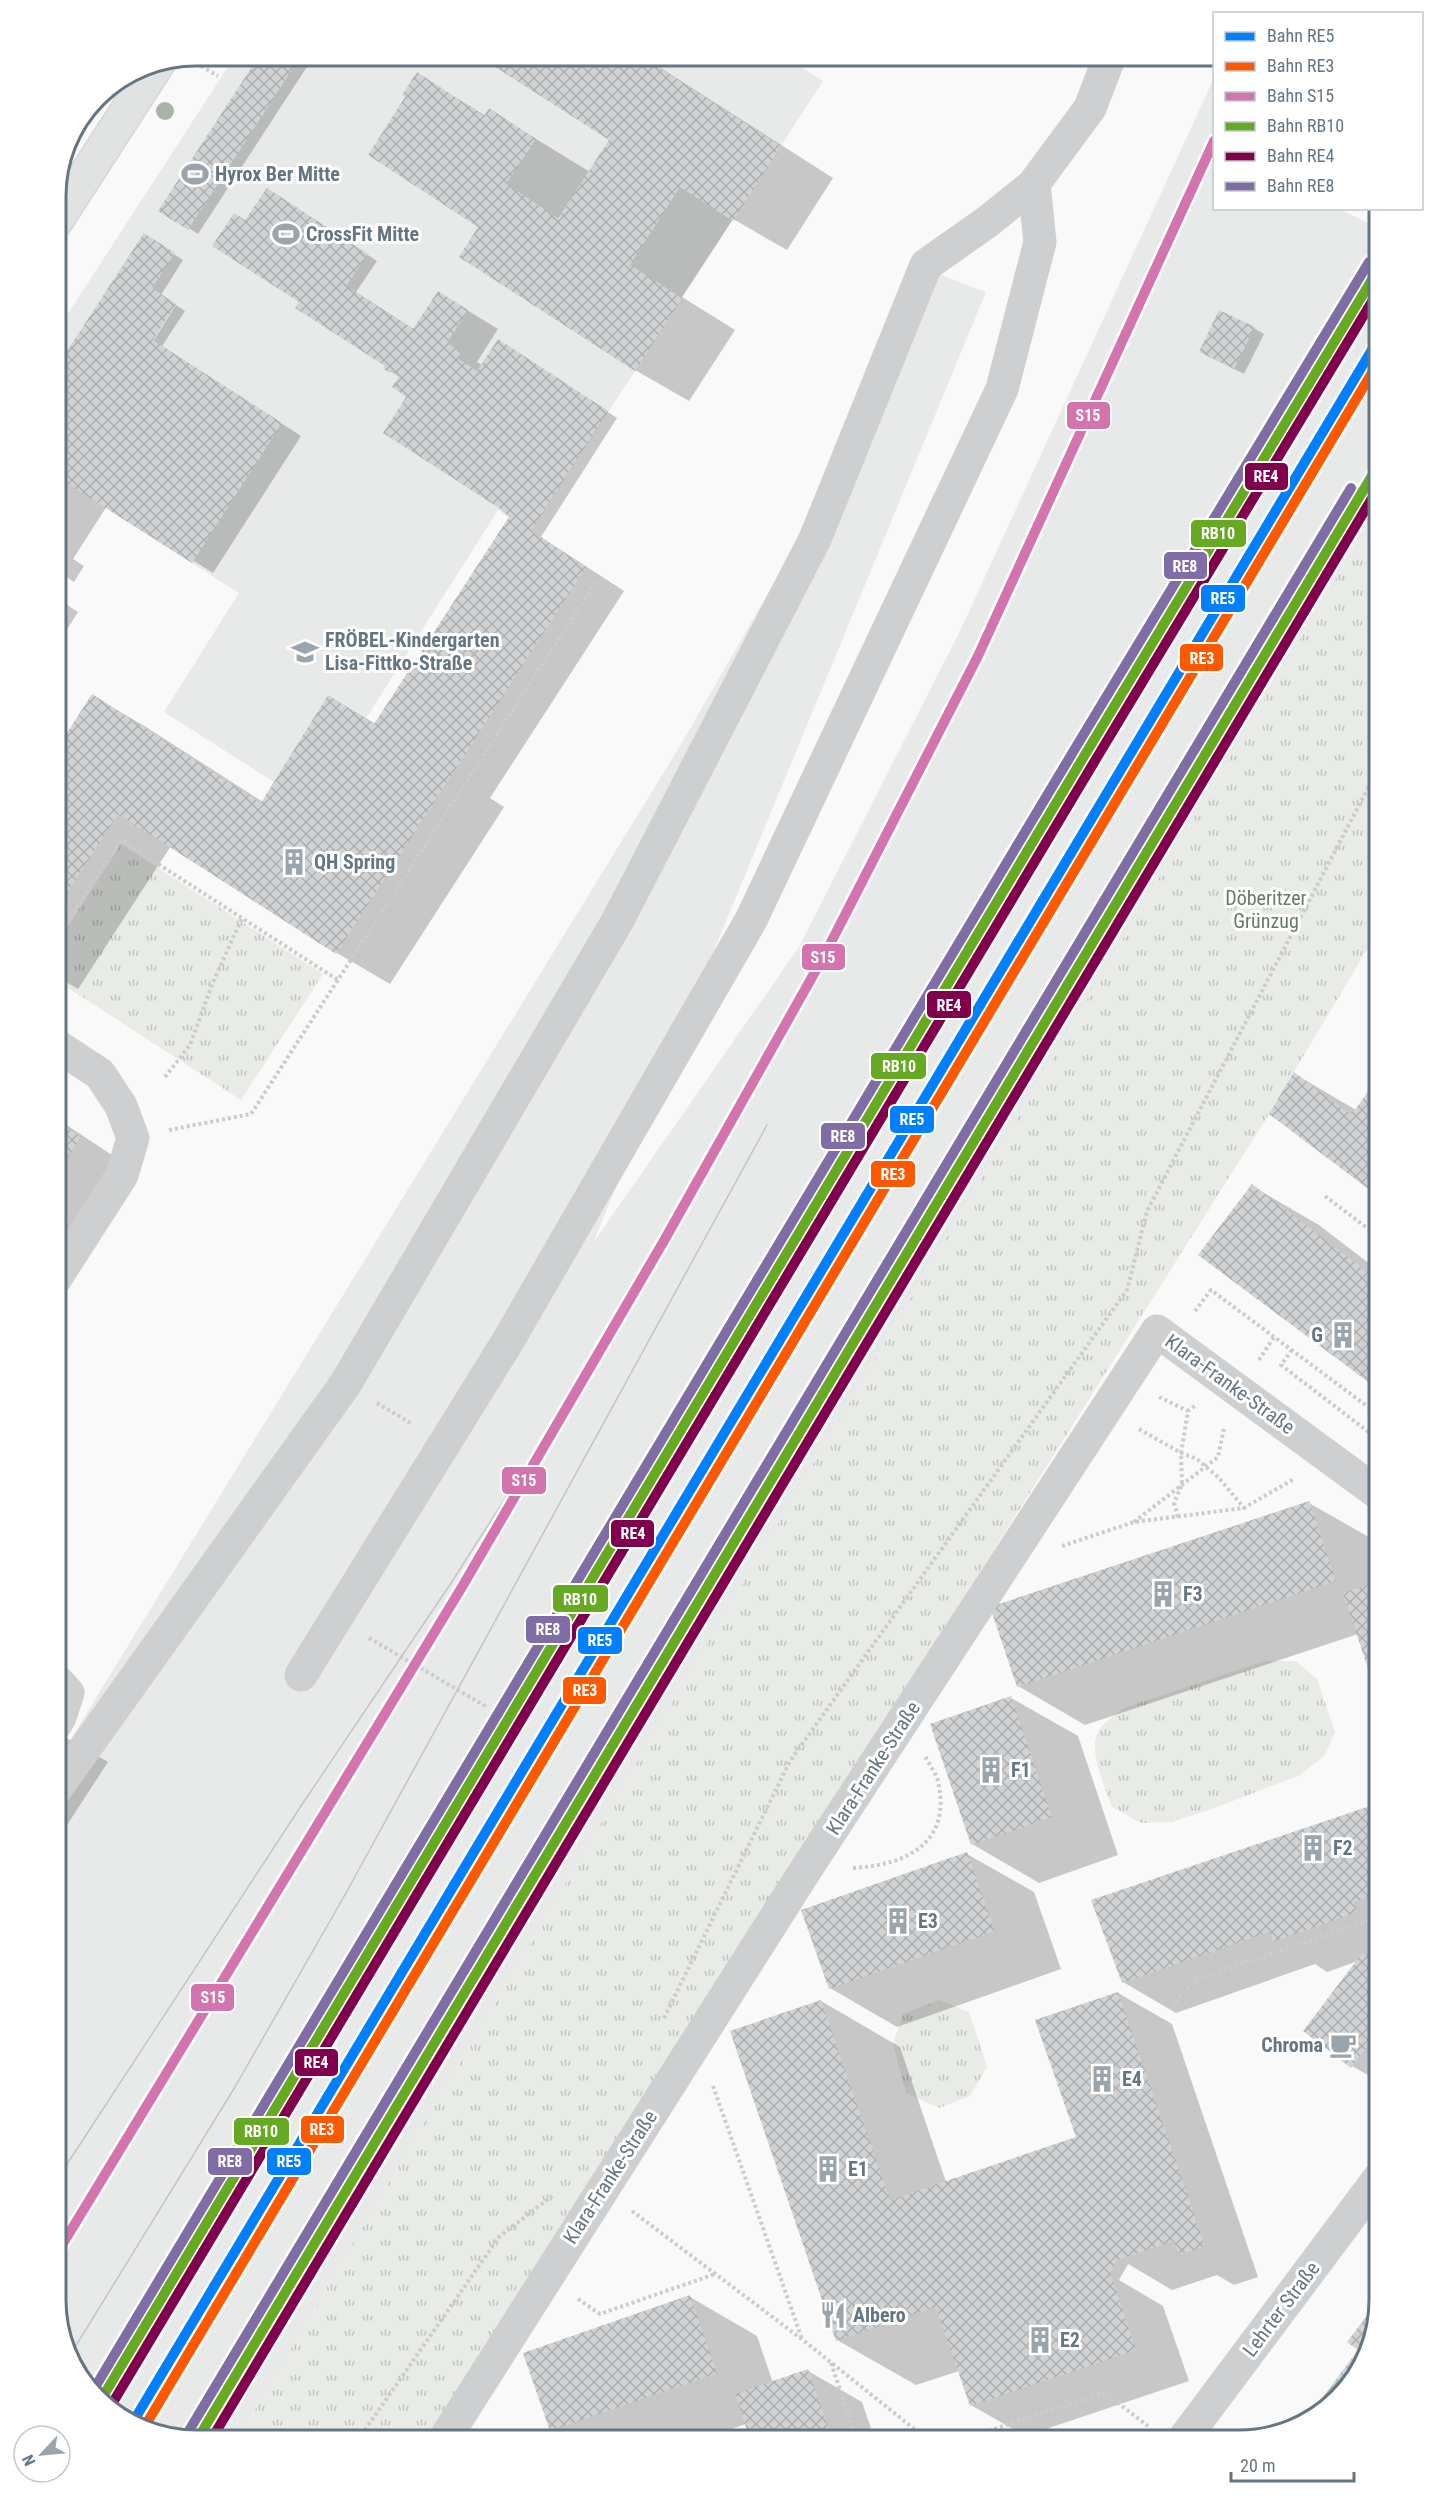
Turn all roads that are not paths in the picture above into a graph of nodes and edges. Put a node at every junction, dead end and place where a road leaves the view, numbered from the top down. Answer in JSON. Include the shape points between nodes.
{"nodes":[{"id":1,"x":1106,"y":66,"type":"edge"},
{"id":2,"x":151,"y":74,"type":"edge"},
{"id":3,"x":1034,"y":184,"type":"junction"},
{"id":4,"x":66,"y":206,"type":"edge"},
{"id":5,"x":66,"y":1052,"type":"edge"},
{"id":6,"x":66,"y":1262,"type":"edge"},
{"id":7,"x":1369,"y":1486,"type":"edge"},
{"id":8,"x":301,"y":1675,"type":"dead end"},
{"id":9,"x":66,"y":1775,"type":"edge"},
{"id":10,"x":1369,"y":2193,"type":"edge"},
{"id":11,"x":450,"y":2430,"type":"edge"},
{"id":12,"x":1191,"y":2430,"type":"edge"}],
"edges":[{"from":1,"to":3,"type":"street","via":[[1090,108]]},
{"from":2,"to":4,"type":"main road"},
{"from":3,"to":8,"type":"street","via":[[1040,242],[1002,388],[751,920],[508,1341]]},
{"from":3,"to":9,"type":"street","via":[[926,265],[815,539],[618,920],[346,1383]]},
{"from":5,"to":6,"type":"street","via":[[100,1074],[122,1106],[133,1138],[122,1175]]},
{"from":7,"to":11,"type":"street","name":"Klara-Franke-Straße","via":[[1157,1331],[805,1871]]},
{"from":10,"to":12,"type":"street","name":"Lehrter Straße"}]}
